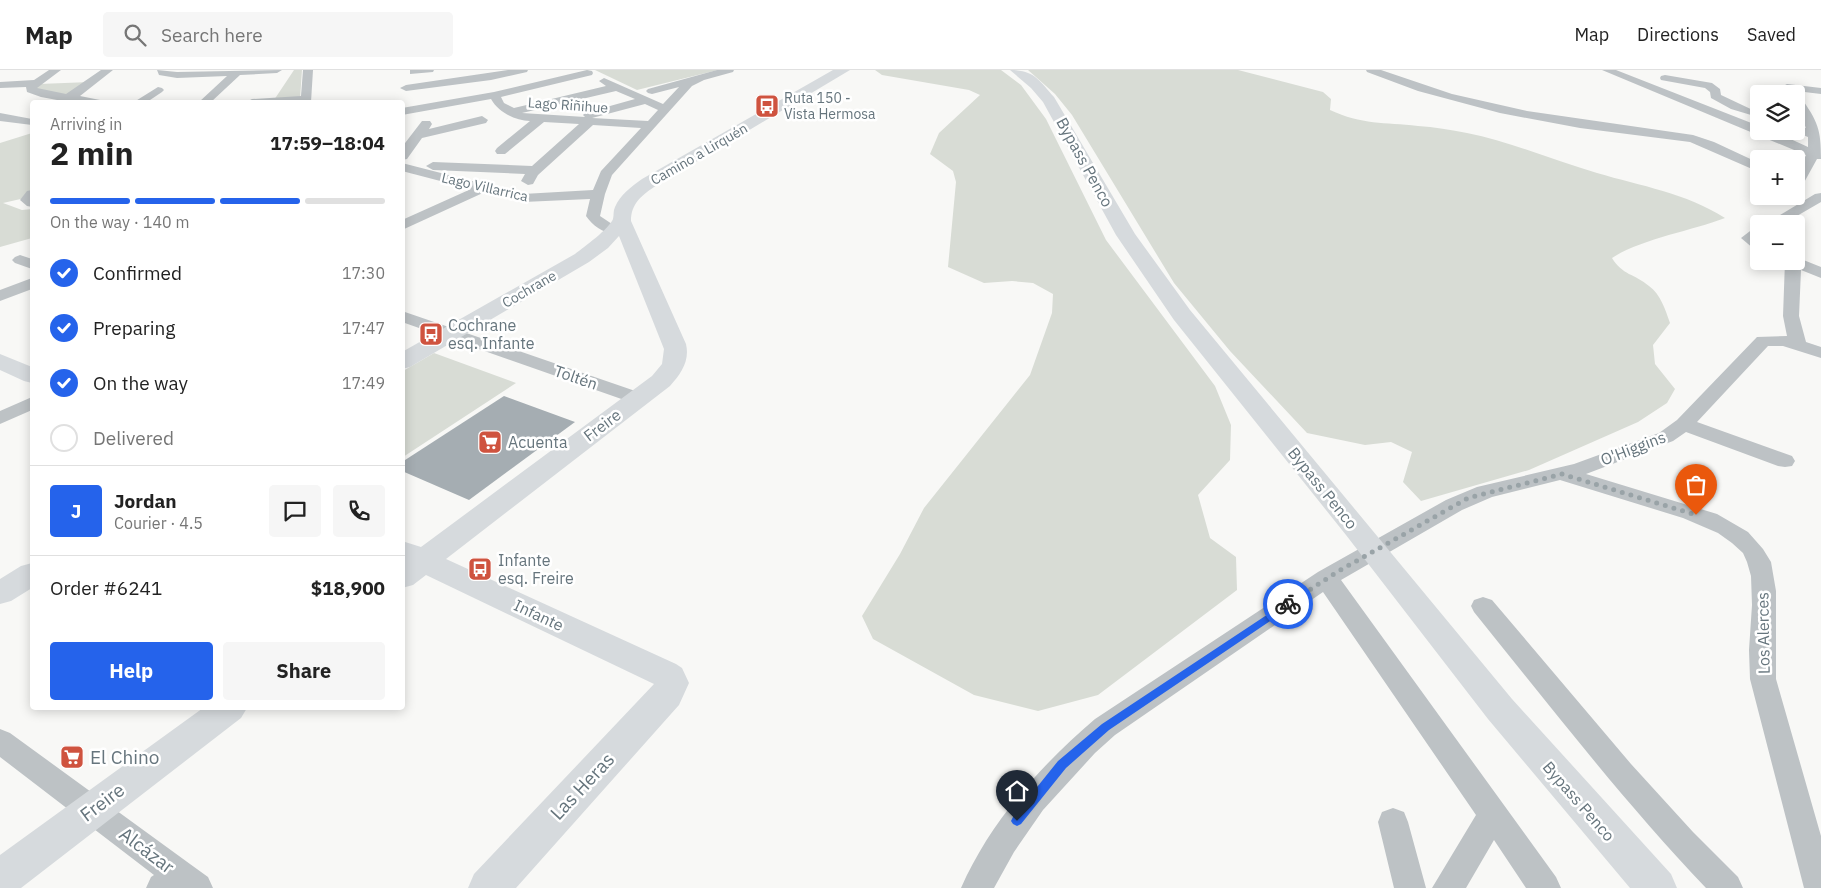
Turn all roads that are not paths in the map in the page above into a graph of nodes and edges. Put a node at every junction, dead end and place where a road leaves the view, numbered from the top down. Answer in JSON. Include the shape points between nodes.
{"nodes":[{"id":1,"x":56,"y":70,"type":"edge"},
{"id":2,"x":108,"y":70,"type":"edge"},
{"id":3,"x":277,"y":70,"type":"edge"},
{"id":4,"x":308,"y":70,"type":"edge"},
{"id":5,"x":429,"y":70,"type":"edge"},
{"id":6,"x":524,"y":70,"type":"edge"},
{"id":7,"x":729,"y":70,"type":"edge"},
{"id":8,"x":843,"y":70,"type":"edge"},
{"id":9,"x":1017,"y":70,"type":"edge"},
{"id":10,"x":1371,"y":70,"type":"edge"},
{"id":11,"x":1606,"y":70,"type":"edge"},
{"id":12,"x":162,"y":71,"type":"edge"},
{"id":13,"x":414,"y":71,"type":"edge"},
{"id":14,"x":237,"y":72,"type":"junction"},
{"id":15,"x":585,"y":72,"type":"edge"},
{"id":16,"x":1665,"y":78,"type":"dead end"},
{"id":17,"x":696,"y":80,"type":"junction"},
{"id":18,"x":37,"y":83,"type":"junction"},
{"id":19,"x":0,"y":85,"type":"edge"},
{"id":20,"x":418,"y":86,"type":"junction"},
{"id":21,"x":617,"y":87,"type":"junction"},
{"id":22,"x":280,"y":88,"type":"dead end"},
{"id":23,"x":406,"y":88,"type":"dead end"},
{"id":24,"x":1805,"y":89,"type":"edge"},
{"id":25,"x":158,"y":90,"type":"dead end"},
{"id":26,"x":1821,"y":91,"type":"edge"},
{"id":27,"x":494,"y":95,"type":"junction"},
{"id":28,"x":649,"y":95,"type":"junction"},
{"id":29,"x":1715,"y":96,"type":"junction"},
{"id":30,"x":68,"y":98,"type":"junction"},
{"id":31,"x":62,"y":100,"type":"edge"},
{"id":32,"x":82,"y":100,"type":"edge"},
{"id":33,"x":143,"y":100,"type":"edge"},
{"id":34,"x":207,"y":100,"type":"edge"},
{"id":35,"x":286,"y":100,"type":"edge"},
{"id":36,"x":306,"y":100,"type":"edge"},
{"id":37,"x":1679,"y":100,"type":"junction"},
{"id":38,"x":1805,"y":108,"type":"edge"},
{"id":39,"x":665,"y":109,"type":"junction"},
{"id":40,"x":30,"y":111,"type":"edge"},
{"id":41,"x":405,"y":111,"type":"edge"},
{"id":42,"x":512,"y":112,"type":"junction"},
{"id":43,"x":1750,"y":112,"type":"edge"},
{"id":44,"x":5,"y":118,"type":"edge"},
{"id":45,"x":540,"y":119,"type":"junction"},
{"id":46,"x":482,"y":120,"type":"dead end"},
{"id":47,"x":566,"y":120,"type":"junction"},
{"id":48,"x":30,"y":122,"type":"edge"},
{"id":49,"x":427,"y":122,"type":"dead end"},
{"id":50,"x":589,"y":122,"type":"junction"},
{"id":51,"x":650,"y":125,"type":"junction"},
{"id":52,"x":1750,"y":127,"type":"edge"},
{"id":53,"x":1805,"y":132,"type":"edge"},
{"id":54,"x":418,"y":135,"type":"junction"},
{"id":55,"x":1821,"y":138,"type":"edge"},
{"id":56,"x":1715,"y":140,"type":"dead end"},
{"id":57,"x":1781,"y":140,"type":"edge"},
{"id":58,"x":501,"y":151,"type":"dead end"},
{"id":59,"x":405,"y":152,"type":"edge"},
{"id":60,"x":1750,"y":156,"type":"edge"},
{"id":61,"x":1818,"y":156,"type":"junction"},
{"id":62,"x":1750,"y":163,"type":"edge"},
{"id":63,"x":405,"y":167,"type":"edge"},
{"id":64,"x":405,"y":168,"type":"edge"},
{"id":65,"x":535,"y":170,"type":"junction"},
{"id":66,"x":1805,"y":176,"type":"edge"},
{"id":67,"x":1805,"y":187,"type":"edge"},
{"id":68,"x":483,"y":188,"type":"junction"},
{"id":69,"x":598,"y":194,"type":"junction"},
{"id":70,"x":523,"y":198,"type":"junction"},
{"id":71,"x":1820,"y":198,"type":"edge"},
{"id":72,"x":1789,"y":215,"type":"edge"},
{"id":73,"x":405,"y":225,"type":"edge"},
{"id":74,"x":618,"y":225,"type":"junction"},
{"id":75,"x":1805,"y":266,"type":"edge"},
{"id":76,"x":1793,"y":270,"type":"edge"},
{"id":77,"x":1821,"y":273,"type":"edge"},
{"id":78,"x":30,"y":284,"type":"edge"},
{"id":79,"x":0,"y":296,"type":"edge"},
{"id":80,"x":405,"y":317,"type":"edge"},
{"id":81,"x":452,"y":334,"type":"junction"},
{"id":82,"x":1798,"y":345,"type":"junction"},
{"id":83,"x":1821,"y":353,"type":"edge"},
{"id":84,"x":405,"y":360,"type":"edge"},
{"id":85,"x":0,"y":361,"type":"edge"},
{"id":86,"x":30,"y":375,"type":"edge"},
{"id":87,"x":637,"y":398,"type":"junction"},
{"id":88,"x":30,"y":404,"type":"edge"},
{"id":89,"x":0,"y":418,"type":"edge"},
{"id":90,"x":1684,"y":424,"type":"junction"},
{"id":91,"x":1785,"y":461,"type":"dead end"},
{"id":92,"x":1562,"y":474,"type":"junction"},
{"id":93,"x":410,"y":563,"type":"edge"},
{"id":94,"x":30,"y":575,"type":"edge"},
{"id":95,"x":1332,"y":575,"type":"junction"},
{"id":96,"x":0,"y":593,"type":"edge"},
{"id":97,"x":1483,"y":606,"type":"dead end"},
{"id":98,"x":672,"y":682,"type":"joint"},
{"id":99,"x":226,"y":710,"type":"edge"},
{"id":100,"x":0,"y":741,"type":"edge"},
{"id":101,"x":92,"y":810,"type":"junction"},
{"id":102,"x":1493,"y":814,"type":"junction"},
{"id":103,"x":1393,"y":822,"type":"dead end"},
{"id":104,"x":0,"y":879,"type":"edge"},
{"id":105,"x":179,"y":883,"type":"edge"},
{"id":106,"x":488,"y":888,"type":"edge"},
{"id":107,"x":977,"y":888,"type":"edge"},
{"id":108,"x":1410,"y":888,"type":"edge"},
{"id":109,"x":1448,"y":888,"type":"edge"},
{"id":110,"x":1544,"y":888,"type":"edge"},
{"id":111,"x":1656,"y":888,"type":"edge"},
{"id":112,"x":1727,"y":888,"type":"edge"},
{"id":113,"x":1820,"y":888,"type":"edge"}],
"edges":[{"from":1,"to":18,"type":"street"},
{"from":2,"to":30,"type":"street"},
{"from":3,"to":14,"type":"street"},
{"from":4,"to":36,"type":"street"},
{"from":5,"to":13,"type":"street"},
{"from":6,"to":20,"type":"street"},
{"from":7,"to":17,"type":"street"},
{"from":8,"to":74,"type":"main road","name":"Camino a Lirquén","via":[[640,188],[624,205]]},
{"from":9,"to":111,"type":"main road","name":"Bypass Penco","via":[[1049,100],[1126,235],[1182,315],[1500,709]]},
{"from":10,"to":62,"type":"street","via":[[1428,91],[1497,109],[1692,139]]},
{"from":11,"to":37,"type":"street"},
{"from":12,"to":14,"type":"street","via":[[177,76]]},
{"from":13,"to":20,"type":"street"},
{"from":14,"to":34,"type":"street"},
{"from":15,"to":21,"type":"street"},
{"from":15,"to":27,"type":"street"},
{"from":16,"to":29,"type":"street","via":[[1708,86],[1716,90]]},
{"from":17,"to":28,"type":"street"},
{"from":17,"to":39,"type":"street","via":[[688,84]]},
{"from":18,"to":19,"type":"street"},
{"from":18,"to":30,"type":"street","via":[[31,89],[35,93]]},
{"from":20,"to":23,"type":"street"},
{"from":21,"to":28,"type":"street"},
{"from":21,"to":42,"type":"street"},
{"from":22,"to":35,"type":"street","via":[[280,94]]},
{"from":24,"to":26,"type":"street"},
{"from":25,"to":33,"type":"street"},
{"from":27,"to":41,"type":"street"},
{"from":27,"to":42,"type":"street","name":"Lago Riñihue","via":[[497,103]]},
{"from":28,"to":39,"type":"street"},
{"from":28,"to":47,"type":"street"},
{"from":29,"to":37,"type":"street"},
{"from":29,"to":43,"type":"street"},
{"from":30,"to":31,"type":"street"},
{"from":30,"to":32,"type":"street"},
{"from":37,"to":52,"type":"street"},
{"from":38,"to":55,"type":"street"},
{"from":39,"to":51,"type":"street"},
{"from":40,"to":44,"type":"street"},
{"from":42,"to":45,"type":"street","name":"Lago Riñihue","via":[[521,117]]},
{"from":44,"to":48,"type":"street"},
{"from":45,"to":47,"type":"street","name":"Lago Riñihue"},
{"from":45,"to":58,"type":"street"},
{"from":46,"to":54,"type":"street"},
{"from":47,"to":50,"type":"street","name":"Lago Riñihue"},
{"from":49,"to":54,"type":"street"},
{"from":50,"to":51,"type":"street","name":"Lago Riñihue"},
{"from":50,"to":65,"type":"street"},
{"from":51,"to":69,"type":"street","via":[[609,169]]},
{"from":53,"to":55,"type":"street"},
{"from":54,"to":59,"type":"street"},
{"from":55,"to":61,"type":"street"},
{"from":56,"to":60,"type":"street"},
{"from":57,"to":61,"type":"street"},
{"from":61,"to":66,"type":"street"},
{"from":63,"to":65,"type":"street"},
{"from":64,"to":68,"type":"street","name":"Lago Villarrica"},
{"from":65,"to":70,"type":"street"},
{"from":67,"to":71,"type":"street"},
{"from":68,"to":70,"type":"street","name":"Lago Villarrica"},
{"from":68,"to":73,"type":"street"},
{"from":69,"to":70,"type":"street","name":"Lago Villarrica"},
{"from":69,"to":74,"type":"street","via":[[594,219]]},
{"from":71,"to":72,"type":"street"},
{"from":74,"to":81,"type":"main road","name":"Cochrane","via":[[601,244],[582,258]]},
{"from":74,"to":87,"type":"main road","name":"Freire","via":[[677,350],[674,364],[666,375]]},
{"from":75,"to":77,"type":"street"},
{"from":76,"to":82,"type":"street","via":[[1791,316]]},
{"from":78,"to":79,"type":"street"},
{"from":80,"to":81,"type":"street","name":"Toltén"},
{"from":81,"to":84,"type":"main road","name":"Cochrane"},
{"from":81,"to":87,"type":"street","name":"Toltén"},
{"from":82,"to":83,"type":"street"},
{"from":82,"to":90,"type":"street","name":"O'Higgins","via":[[1772,340],[1760,342]]},
{"from":85,"to":86,"type":"main road"},
{"from":87,"to":93,"type":"main road","name":"Freire"},
{"from":88,"to":89,"type":"street"},
{"from":90,"to":91,"type":"street"},
{"from":90,"to":92,"type":"street","name":"O'Higgins","via":[[1654,442]]},
{"from":92,"to":95,"type":"street","name":"O'Higgins","via":[[1468,498]]},
{"from":92,"to":113,"type":"street","name":"Los Alerces","via":[[1708,520],[1736,535],[1755,553],[1760,568],[1764,608],[1763,679]]},
{"from":93,"to":98,"type":"main road","name":"Infante","via":[[664,673]]},
{"from":94,"to":96,"type":"main road"},
{"from":95,"to":102,"type":"street"},
{"from":95,"to":107,"type":"street","name":"O'Higgins","via":[[1105,727],[1078,749],[1026,807]]},
{"from":97,"to":112,"type":"street","via":[[1621,773]]},
{"from":98,"to":106,"type":"main road","name":"Las Heras","via":[[670,691]]},
{"from":99,"to":101,"type":"main road","name":"Freire"},
{"from":100,"to":101,"type":"street","name":"Alcázar"},
{"from":101,"to":104,"type":"main road","name":"Freire"},
{"from":101,"to":105,"type":"street","name":"Alcázar"},
{"from":102,"to":109,"type":"street"},
{"from":102,"to":110,"type":"street"},
{"from":103,"to":108,"type":"street"}]}
